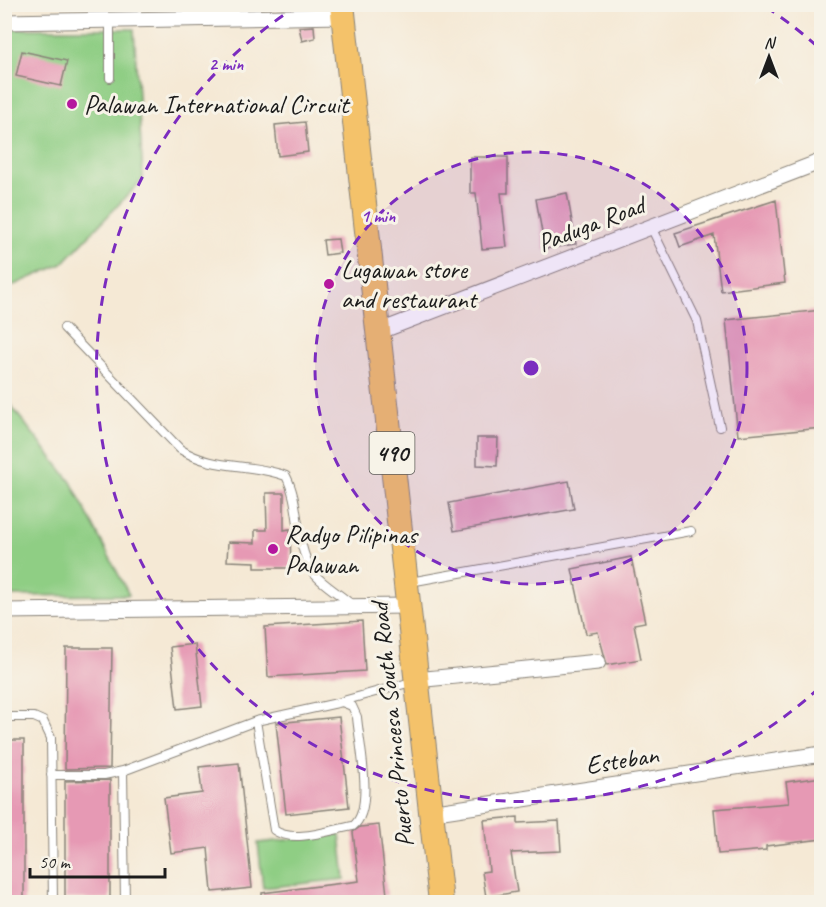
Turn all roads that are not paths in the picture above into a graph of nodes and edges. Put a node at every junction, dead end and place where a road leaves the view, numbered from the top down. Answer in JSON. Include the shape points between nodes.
{"nodes":[{"id":1,"x":343,"y":10,"type":"edge"},
{"id":2,"x":110,"y":19,"type":"junction"},
{"id":3,"x":4,"y":22,"type":"edge"},
{"id":4,"x":110,"y":78,"type":"dead end"},
{"id":5,"x":822,"y":161,"type":"edge"},
{"id":6,"x":651,"y":226,"type":"junction"},
{"id":7,"x":64,"y":328,"type":"dead end"},
{"id":8,"x":378,"y":332,"type":"junction"},
{"id":9,"x":720,"y":427,"type":"dead end"},
{"id":10,"x":691,"y":531,"type":"dead end"},
{"id":11,"x":407,"y":594,"type":"junction"},
{"id":12,"x":354,"y":606,"type":"junction"},
{"id":13,"x":4,"y":610,"type":"edge"},
{"id":14,"x":598,"y":662,"type":"dead end"},
{"id":15,"x":416,"y":680,"type":"junction"},
{"id":16,"x":342,"y":702,"type":"junction"},
{"id":17,"x":4,"y":717,"type":"edge"},
{"id":18,"x":256,"y":722,"type":"junction"},
{"id":19,"x":822,"y":754,"type":"edge"},
{"id":20,"x":123,"y":771,"type":"junction"},
{"id":21,"x":51,"y":775,"type":"junction"},
{"id":22,"x":430,"y":813,"type":"junction"},
{"id":23,"x":53,"y":903,"type":"edge"},
{"id":24,"x":125,"y":903,"type":"edge"},
{"id":25,"x":441,"y":903,"type":"edge"}],
"edges":[{"from":1,"to":2,"type":"street"},
{"from":1,"to":8,"type":"main road","name":"Puerto Princesa South Road","number":"490"},
{"from":2,"to":3,"type":"street"},
{"from":2,"to":4,"type":"lane"},
{"from":5,"to":6,"type":"street","name":"Paduga Road"},
{"from":6,"to":8,"type":"street","name":"Paduga Road"},
{"from":6,"to":9,"type":"lane","via":[[697,321]]},
{"from":7,"to":12,"type":"lane","via":[[180,449],[198,460],[270,470],[286,476],[295,492],[304,553],[313,573]]},
{"from":8,"to":11,"type":"main road","name":"Puerto Princesa South Road","number":"490"},
{"from":10,"to":11,"type":"lane"},
{"from":11,"to":12,"type":"street"},
{"from":11,"to":15,"type":"main road","name":"Puerto Princesa South Road","number":"490"},
{"from":12,"to":13,"type":"street"},
{"from":14,"to":15,"type":"street"},
{"from":15,"to":16,"type":"lane"},
{"from":15,"to":22,"type":"main road","name":"Puerto Princesa South Road","number":"490"},
{"from":16,"to":18,"type":"lane"},
{"from":16,"to":18,"type":"lane","via":[[355,711],[365,803],[363,815],[353,826],[292,837],[274,830]]},
{"from":17,"to":21,"type":"lane","via":[[34,717],[43,721],[51,738]]},
{"from":18,"to":20,"type":"lane"},
{"from":19,"to":22,"type":"street","name":"Esteban"},
{"from":20,"to":21,"type":"lane"},
{"from":20,"to":24,"type":"lane"},
{"from":21,"to":23,"type":"lane"},
{"from":22,"to":25,"type":"main road","name":"Puerto Princesa South Road","number":"490"}]}
